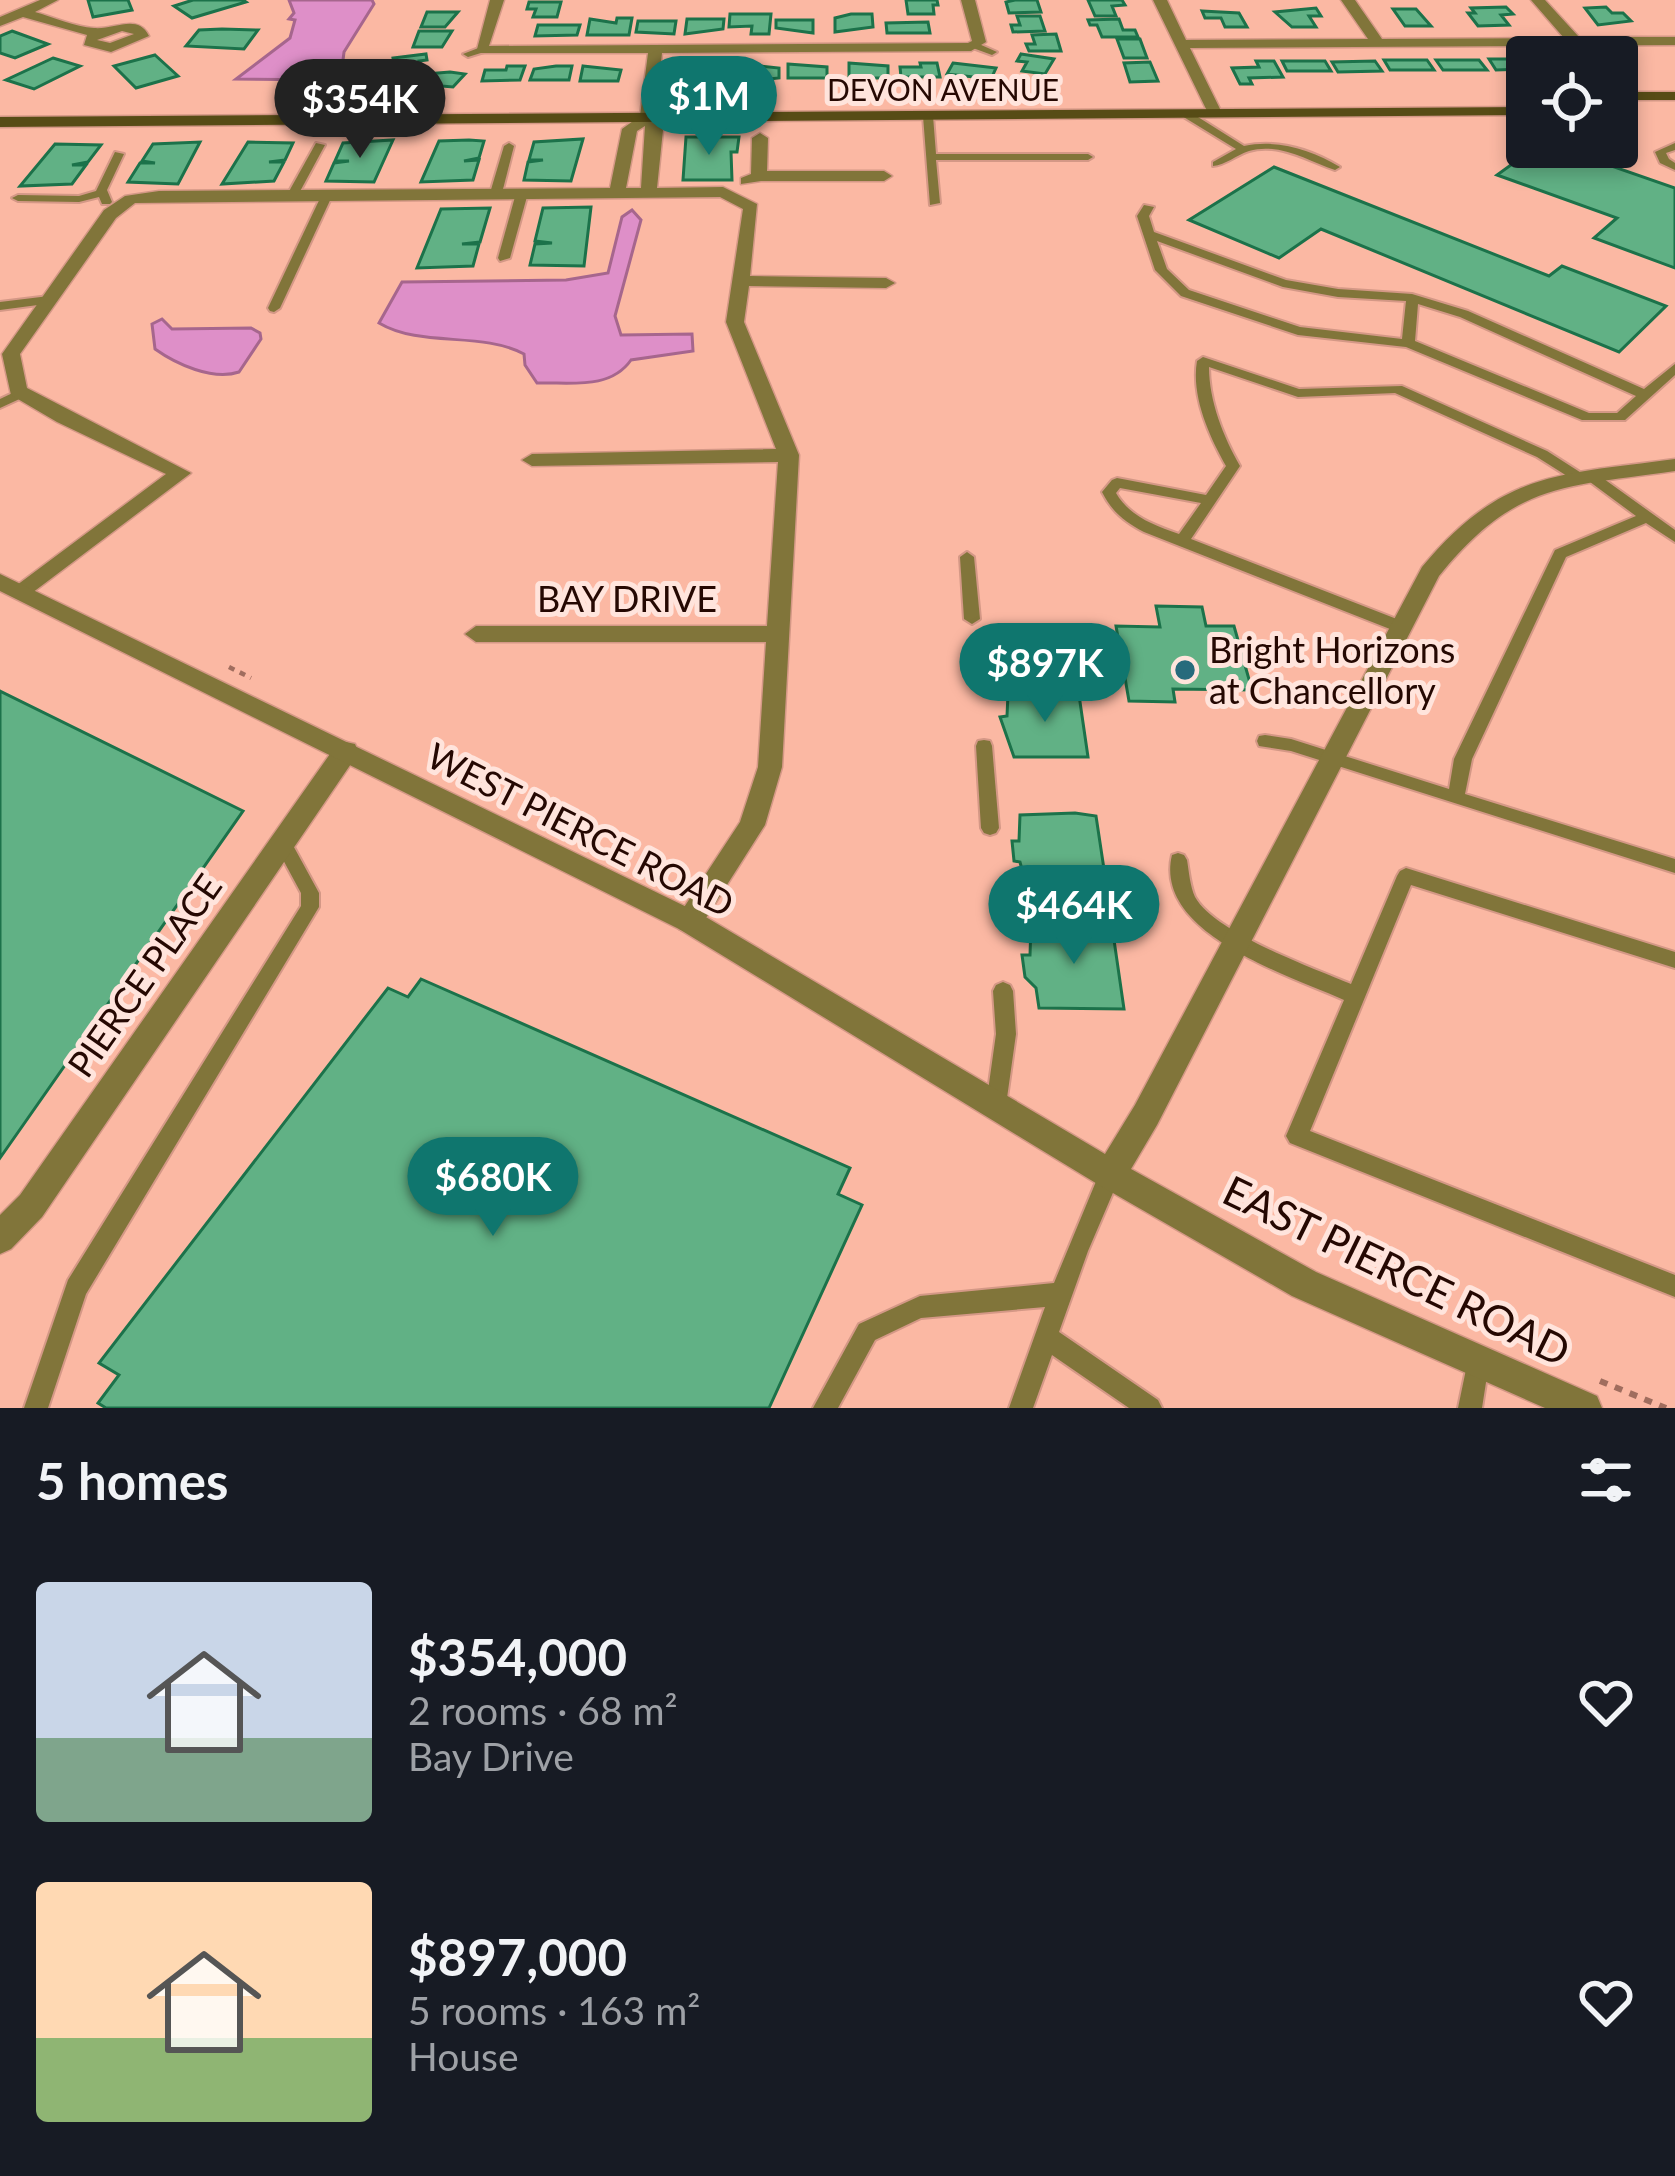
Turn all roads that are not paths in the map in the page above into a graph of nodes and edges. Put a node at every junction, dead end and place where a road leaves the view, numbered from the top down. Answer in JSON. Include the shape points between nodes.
{"nodes":[{"id":1,"x":52,"y":0,"type":"edge"},
{"id":2,"x":496,"y":0,"type":"edge"},
{"id":3,"x":968,"y":0,"type":"edge"},
{"id":4,"x":1160,"y":0,"type":"edge"},
{"id":5,"x":1348,"y":0,"type":"edge"},
{"id":6,"x":1538,"y":0,"type":"edge"},
{"id":7,"x":28,"y":14,"type":"junction"},
{"id":8,"x":0,"y":22,"type":"edge"},
{"id":9,"x":95,"y":33,"type":"dead end"},
{"id":10,"x":1570,"y":36,"type":"edge"},
{"id":11,"x":1638,"y":41,"type":"edge"},
{"id":12,"x":1675,"y":41,"type":"edge"},
{"id":13,"x":1506,"y":42,"type":"edge"},
{"id":14,"x":1378,"y":43,"type":"junction"},
{"id":15,"x":1182,"y":44,"type":"junction"},
{"id":16,"x":656,"y":49,"type":"junction"},
{"id":17,"x":1638,"y":96,"type":"edge"},
{"id":18,"x":1675,"y":96,"type":"edge"},
{"id":19,"x":1506,"y":98,"type":"edge"},
{"id":20,"x":1212,"y":106,"type":"junction"},
{"id":21,"x":0,"y":108,"type":"edge"},
{"id":22,"x":1638,"y":110,"type":"edge"},
{"id":23,"x":1675,"y":110,"type":"edge"},
{"id":24,"x":648,"y":111,"type":"junction"},
{"id":25,"x":1506,"y":111,"type":"edge"},
{"id":26,"x":1243,"y":113,"type":"junction"},
{"id":27,"x":1186,"y":114,"type":"junction"},
{"id":28,"x":928,"y":116,"type":"junction"},
{"id":29,"x":0,"y":122,"type":"edge"},
{"id":30,"x":760,"y":138,"type":"dead end"},
{"id":31,"x":1228,"y":138,"type":"junction"},
{"id":32,"x":320,"y":145,"type":"dead end"},
{"id":33,"x":509,"y":146,"type":"dead end"},
{"id":34,"x":1675,"y":146,"type":"edge"},
{"id":35,"x":1240,"y":147,"type":"junction"},
{"id":36,"x":119,"y":154,"type":"dead end"},
{"id":37,"x":931,"y":157,"type":"junction"},
{"id":38,"x":1088,"y":157,"type":"dead end"},
{"id":39,"x":1216,"y":164,"type":"dead end"},
{"id":40,"x":1335,"y":167,"type":"dead end"},
{"id":41,"x":1675,"y":167,"type":"edge"},
{"id":42,"x":759,"y":176,"type":"junction"},
{"id":43,"x":884,"y":176,"type":"dead end"},
{"id":44,"x":723,"y":192,"type":"junction"},
{"id":45,"x":522,"y":193,"type":"junction"},
{"id":46,"x":617,"y":193,"type":"junction"},
{"id":47,"x":649,"y":193,"type":"junction"},
{"id":48,"x":103,"y":194,"type":"junction"},
{"id":49,"x":327,"y":194,"type":"junction"},
{"id":50,"x":496,"y":194,"type":"junction"},
{"id":51,"x":293,"y":195,"type":"junction"},
{"id":52,"x":18,"y":198,"type":"dead end"},
{"id":53,"x":934,"y":203,"type":"dead end"},
{"id":54,"x":1148,"y":206,"type":"dead end"},
{"id":55,"x":110,"y":214,"type":"junction"},
{"id":56,"x":1151,"y":235,"type":"junction"},
{"id":57,"x":504,"y":258,"type":"dead end"},
{"id":58,"x":741,"y":281,"type":"junction"},
{"id":59,"x":886,"y":283,"type":"dead end"},
{"id":60,"x":1412,"y":298,"type":"junction"},
{"id":61,"x":49,"y":300,"type":"junction"},
{"id":62,"x":0,"y":306,"type":"edge"},
{"id":63,"x":274,"y":308,"type":"dead end"},
{"id":64,"x":1408,"y":343,"type":"junction"},
{"id":65,"x":1675,"y":368,"type":"edge"},
{"id":66,"x":21,"y":393,"type":"junction"},
{"id":67,"x":1646,"y":395,"type":"junction"},
{"id":68,"x":0,"y":404,"type":"edge"},
{"id":69,"x":789,"y":455,"type":"junction"},
{"id":70,"x":532,"y":460,"type":"dead end"},
{"id":71,"x":1675,"y":465,"type":"edge"},
{"id":72,"x":1586,"y":478,"type":"junction"},
{"id":73,"x":1210,"y":500,"type":"junction"},
{"id":74,"x":1646,"y":517,"type":"junction"},
{"id":75,"x":1675,"y":537,"type":"edge"},
{"id":76,"x":1182,"y":541,"type":"junction"},
{"id":77,"x":967,"y":556,"type":"dead end"},
{"id":78,"x":10,"y":587,"type":"edge"},
{"id":79,"x":972,"y":619,"type":"dead end"},
{"id":80,"x":1401,"y":627,"type":"junction"},
{"id":81,"x":476,"y":634,"type":"dead end"},
{"id":82,"x":778,"y":634,"type":"junction"},
{"id":83,"x":1265,"y":742,"type":"dead end"},
{"id":84,"x":984,"y":746,"type":"dead end"},
{"id":85,"x":346,"y":751,"type":"junction"},
{"id":86,"x":1333,"y":761,"type":"junction"},
{"id":87,"x":1456,"y":798,"type":"junction"},
{"id":88,"x":990,"y":828,"type":"dead end"},
{"id":89,"x":283,"y":843,"type":"junction"},
{"id":90,"x":1178,"y":860,"type":"dead end"},
{"id":91,"x":1675,"y":866,"type":"edge"},
{"id":92,"x":689,"y":921,"type":"junction"},
{"id":93,"x":1237,"y":940,"type":"junction"},
{"id":94,"x":1675,"y":960,"type":"edge"},
{"id":95,"x":1004,"y":991,"type":"dead end"},
{"id":96,"x":1356,"y":996,"type":"junction"},
{"id":97,"x":996,"y":1105,"type":"junction"},
{"id":98,"x":1110,"y":1174,"type":"junction"},
{"id":99,"x":0,"y":1238,"type":"edge"},
{"id":100,"x":1675,"y":1286,"type":"edge"},
{"id":101,"x":1061,"y":1294,"type":"junction"},
{"id":102,"x":1046,"y":1337,"type":"junction"},
{"id":103,"x":1477,"y":1363,"type":"junction"},
{"id":104,"x":36,"y":1408,"type":"edge"},
{"id":105,"x":825,"y":1408,"type":"edge"},
{"id":106,"x":1021,"y":1408,"type":"edge"},
{"id":107,"x":1150,"y":1408,"type":"edge"},
{"id":108,"x":1470,"y":1408,"type":"edge"},
{"id":109,"x":1585,"y":1408,"type":"edge"}],
"edges":[{"from":1,"to":7,"type":"street"},
{"from":2,"to":16,"type":"street","via":[[474,52]]},
{"from":3,"to":16,"type":"street","via":[[984,49]]},
{"from":4,"to":15,"type":"street"},
{"from":5,"to":14,"type":"street"},
{"from":6,"to":10,"type":"street"},
{"from":7,"to":8,"type":"street"},
{"from":7,"to":9,"type":"street"},
{"from":11,"to":12,"type":"street"},
{"from":13,"to":14,"type":"street"},
{"from":14,"to":15,"type":"street"},
{"from":15,"to":20,"type":"street"},
{"from":16,"to":24,"type":"street"},
{"from":17,"to":18,"type":"main road"},
{"from":19,"to":20,"type":"main road","name":"DEVON AVENUE"},
{"from":20,"to":24,"type":"main road","name":"DEVON AVENUE"},
{"from":20,"to":26,"type":"main road","name":"DEVON AVENUE"},
{"from":20,"to":27,"type":"main road","name":"DEVON AVENUE"},
{"from":21,"to":24,"type":"main road","name":"DEVON AVENUE"},
{"from":22,"to":23,"type":"main road"},
{"from":24,"to":28,"type":"main road","name":"DEVON AVENUE"},
{"from":24,"to":29,"type":"main road","name":"DEVON AVENUE"},
{"from":24,"to":46,"type":"street","via":[[630,128]]},
{"from":24,"to":47,"type":"street","via":[[656,130]]},
{"from":25,"to":26,"type":"main road","name":"DEVON AVENUE"},
{"from":26,"to":31,"type":"lane"},
{"from":27,"to":28,"type":"main road","name":"DEVON AVENUE"},
{"from":27,"to":31,"type":"lane"},
{"from":28,"to":37,"type":"lane"},
{"from":30,"to":42,"type":"street"},
{"from":31,"to":35,"type":"lane"},
{"from":32,"to":51,"type":"lane"},
{"from":33,"to":50,"type":"lane"},
{"from":34,"to":41,"type":"lane","via":[[1660,152]]},
{"from":35,"to":39,"type":"lane"},
{"from":35,"to":40,"type":"lane","via":[[1280,147]]},
{"from":36,"to":48,"type":"lane"},
{"from":37,"to":38,"type":"lane"},
{"from":37,"to":53,"type":"lane"},
{"from":42,"to":43,"type":"street"},
{"from":42,"to":44,"type":"street"},
{"from":44,"to":47,"type":"street"},
{"from":44,"to":58,"type":"street","via":[[751,207]]},
{"from":45,"to":46,"type":"street"},
{"from":45,"to":50,"type":"street"},
{"from":45,"to":57,"type":"lane"},
{"from":46,"to":47,"type":"street"},
{"from":48,"to":52,"type":"lane"},
{"from":48,"to":55,"type":"lane"},
{"from":49,"to":50,"type":"street"},
{"from":49,"to":51,"type":"street"},
{"from":49,"to":63,"type":"lane"},
{"from":51,"to":55,"type":"street","via":[[159,196]]},
{"from":54,"to":56,"type":"lane","via":[[1143,216]]},
{"from":55,"to":61,"type":"street"},
{"from":56,"to":60,"type":"lane","via":[[1283,283]]},
{"from":56,"to":64,"type":"lane","via":[[1173,285],[1215,306],[1298,331]]},
{"from":58,"to":59,"type":"street"},
{"from":58,"to":69,"type":"street","via":[[735,322]]},
{"from":60,"to":64,"type":"lane"},
{"from":60,"to":67,"type":"lane"},
{"from":61,"to":62,"type":"lane"},
{"from":61,"to":66,"type":"street","via":[[11,354]]},
{"from":64,"to":67,"type":"lane","via":[[1587,417],[1620,417]]},
{"from":65,"to":67,"type":"lane"},
{"from":66,"to":68,"type":"lane"},
{"from":66,"to":78,"type":"street","via":[[181,473]]},
{"from":69,"to":70,"type":"street"},
{"from":69,"to":82,"type":"street"},
{"from":71,"to":72,"type":"street"},
{"from":72,"to":73,"type":"lane","via":[[1397,389],[1298,393],[1203,361],[1201,376],[1233,466]]},
{"from":72,"to":74,"type":"lane"},
{"from":72,"to":80,"type":"street","via":[[1522,493],[1459,531]]},
{"from":73,"to":76,"type":"lane"},
{"from":73,"to":76,"type":"lane","via":[[1144,484],[1117,483],[1108,492],[1128,518]]},
{"from":74,"to":75,"type":"lane"},
{"from":74,"to":87,"type":"lane","via":[[1560,554],[1463,759]]},
{"from":76,"to":80,"type":"lane"},
{"from":77,"to":79,"type":"lane"},
{"from":78,"to":85,"type":"street","name":"WEST PIERCE ROAD"},
{"from":80,"to":86,"type":"street"},
{"from":81,"to":82,"type":"street","name":"BAY DRIVE"},
{"from":82,"to":92,"type":"street","via":[[770,767],[752,824]]},
{"from":83,"to":86,"type":"lane"},
{"from":84,"to":88,"type":"lane"},
{"from":85,"to":89,"type":"street","name":"PIERCE PLACE"},
{"from":85,"to":92,"type":"street","name":"WEST PIERCE ROAD"},
{"from":86,"to":87,"type":"lane"},
{"from":86,"to":93,"type":"street"},
{"from":87,"to":91,"type":"lane"},
{"from":89,"to":99,"type":"street","name":"PIERCE PLACE","via":[[32,1207]]},
{"from":89,"to":104,"type":"lane","via":[[310,907],[76,1288]]},
{"from":90,"to":93,"type":"lane","via":[[1190,905]]},
{"from":92,"to":97,"type":"street","name":"WEST PIERCE ROAD"},
{"from":93,"to":96,"type":"lane"},
{"from":93,"to":98,"type":"street"},
{"from":94,"to":96,"type":"lane","via":[[1406,876]]},
{"from":95,"to":97,"type":"lane"},
{"from":96,"to":100,"type":"lane","via":[[1297,1136]]},
{"from":97,"to":98,"type":"street","name":"WEST PIERCE ROAD"},
{"from":98,"to":101,"type":"lane"},
{"from":98,"to":103,"type":"street","name":"EAST PIERCE ROAD","via":[[1304,1285]]},
{"from":101,"to":102,"type":"lane"},
{"from":101,"to":105,"type":"lane","via":[[920,1307],[867,1332]]},
{"from":102,"to":106,"type":"lane"},
{"from":102,"to":107,"type":"lane"},
{"from":103,"to":108,"type":"lane"},
{"from":103,"to":109,"type":"street","name":"EAST PIERCE ROAD"}]}
